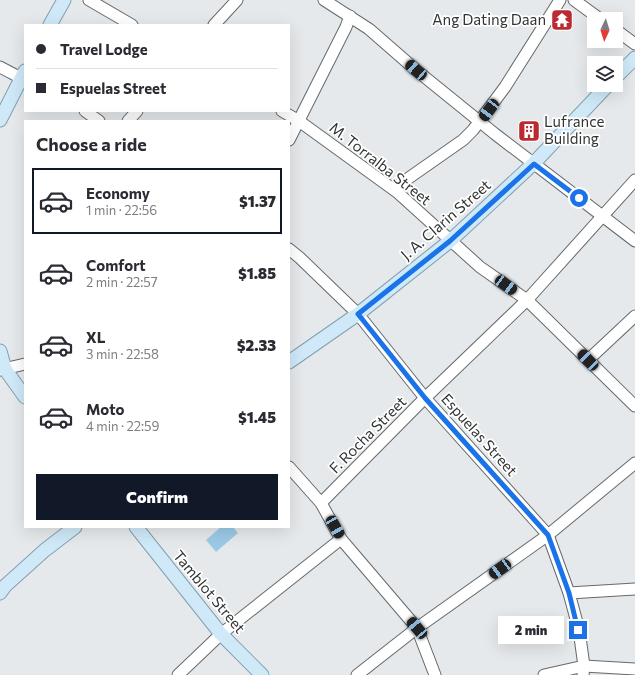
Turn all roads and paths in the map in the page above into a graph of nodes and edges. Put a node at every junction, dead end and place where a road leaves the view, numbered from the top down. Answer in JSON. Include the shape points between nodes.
{"nodes":[{"id":1,"x":64,"y":0,"type":"edge"},
{"id":2,"x":88,"y":0,"type":"edge"},
{"id":3,"x":237,"y":0,"type":"edge"},
{"id":4,"x":324,"y":0,"type":"edge"},
{"id":5,"x":560,"y":0,"type":"edge"},
{"id":6,"x":574,"y":0,"type":"edge"},
{"id":7,"x":590,"y":12,"type":"edge"},
{"id":8,"x":350,"y":16,"type":"junction"},
{"id":9,"x":51,"y":24,"type":"edge"},
{"id":10,"x":130,"y":24,"type":"edge"},
{"id":11,"x":215,"y":24,"type":"edge"},
{"id":12,"x":623,"y":35,"type":"edge"},
{"id":13,"x":635,"y":44,"type":"edge"},
{"id":14,"x":635,"y":58,"type":"edge"},
{"id":15,"x":0,"y":67,"type":"edge"},
{"id":16,"x":623,"y":70,"type":"edge"},
{"id":17,"x":23,"y":75,"type":"edge"},
{"id":18,"x":601,"y":92,"type":"edge"},
{"id":19,"x":86,"y":112,"type":"edge"},
{"id":20,"x":136,"y":112,"type":"edge"},
{"id":21,"x":284,"y":112,"type":"edge"},
{"id":22,"x":0,"y":120,"type":"edge"},
{"id":23,"x":98,"y":120,"type":"edge"},
{"id":24,"x":129,"y":120,"type":"edge"},
{"id":25,"x":299,"y":121,"type":"junction"},
{"id":26,"x":480,"y":121,"type":"junction"},
{"id":27,"x":290,"y":138,"type":"edge"},
{"id":28,"x":534,"y":164,"type":"junction"},
{"id":29,"x":635,"y":180,"type":"edge"},
{"id":30,"x":393,"y":189,"type":"junction"},
{"id":31,"x":603,"y":216,"type":"junction"},
{"id":32,"x":450,"y":241,"type":"junction"},
{"id":33,"x":635,"y":241,"type":"edge"},
{"id":34,"x":290,"y":250,"type":"edge"},
{"id":35,"x":527,"y":300,"type":"junction"},
{"id":36,"x":358,"y":314,"type":"junction"},
{"id":37,"x":635,"y":316,"type":"edge"},
{"id":38,"x":0,"y":351,"type":"edge"},
{"id":39,"x":588,"y":360,"type":"junction"},
{"id":40,"x":290,"y":361,"type":"edge"},
{"id":41,"x":24,"y":364,"type":"edge"},
{"id":42,"x":3,"y":369,"type":"edge"},
{"id":43,"x":24,"y":396,"type":"edge"},
{"id":44,"x":425,"y":398,"type":"junction"},
{"id":45,"x":635,"y":406,"type":"edge"},
{"id":46,"x":635,"y":463,"type":"edge"},
{"id":47,"x":290,"y":468,"type":"edge"},
{"id":48,"x":321,"y":503,"type":"junction"},
{"id":49,"x":74,"y":528,"type":"edge"},
{"id":50,"x":137,"y":528,"type":"edge"},
{"id":51,"x":548,"y":535,"type":"junction"},
{"id":52,"x":341,"y":538,"type":"junction"},
{"id":53,"x":635,"y":589,"type":"edge"},
{"id":54,"x":0,"y":593,"type":"edge"},
{"id":55,"x":569,"y":593,"type":"junction"},
{"id":56,"x":417,"y":628,"type":"junction"},
{"id":57,"x":221,"y":634,"type":"junction"},
{"id":58,"x":635,"y":669,"type":"edge"},
{"id":59,"x":584,"y":670,"type":"edge"},
{"id":60,"x":178,"y":675,"type":"edge"},
{"id":61,"x":262,"y":675,"type":"edge"},
{"id":62,"x":357,"y":675,"type":"edge"},
{"id":63,"x":435,"y":675,"type":"edge"},
{"id":64,"x":544,"y":675,"type":"edge"}],
"edges":[{"from":1,"to":9,"type":"main road"},
{"from":2,"to":10,"type":"street"},
{"from":3,"to":11,"type":"street"},
{"from":4,"to":8,"type":"street"},
{"from":5,"to":26,"type":"street","via":[[505,87]]},
{"from":6,"to":7,"type":"street"},
{"from":8,"to":25,"type":"street"},
{"from":8,"to":26,"type":"street"},
{"from":12,"to":13,"type":"street"},
{"from":14,"to":16,"type":"main road"},
{"from":15,"to":17,"type":"street"},
{"from":17,"to":22,"type":"main road"},
{"from":18,"to":28,"type":"main road","name":"J. A. Clarin Street"},
{"from":19,"to":23,"type":"street"},
{"from":20,"to":24,"type":"street"},
{"from":21,"to":25,"type":"street","name":"M. Torralba Street"},
{"from":25,"to":27,"type":"street"},
{"from":25,"to":30,"type":"street","name":"M. Torralba Street"},
{"from":26,"to":28,"type":"street"},
{"from":26,"to":30,"type":"street","via":[[463,140]]},
{"from":28,"to":31,"type":"street"},
{"from":28,"to":32,"type":"main road","name":"J. A. Clarin Street"},
{"from":29,"to":31,"type":"street","name":"F. Rocha Street"},
{"from":30,"to":32,"type":"street","name":"M. Torralba Street"},
{"from":31,"to":33,"type":"street"},
{"from":31,"to":35,"type":"street","name":"F. Rocha Street"},
{"from":32,"to":35,"type":"street","name":"M. Torralba Street","via":[[480,267]]},
{"from":32,"to":36,"type":"main road","name":"J. A. Clarin Street"},
{"from":34,"to":36,"type":"street","name":"Espuelas Street"},
{"from":35,"to":39,"type":"street","name":"M. Torralba Street"},
{"from":35,"to":44,"type":"street","name":"F. Rocha Street"},
{"from":36,"to":40,"type":"main road","name":"J. A. Clarin Street"},
{"from":36,"to":44,"type":"street","name":"Espuelas Street"},
{"from":37,"to":39,"type":"street"},
{"from":38,"to":42,"type":"main road"},
{"from":39,"to":45,"type":"street","name":"M. Torralba Street"},
{"from":41,"to":42,"type":"street"},
{"from":42,"to":43,"type":"main road"},
{"from":44,"to":48,"type":"street","name":"F. Rocha Street"},
{"from":44,"to":51,"type":"street","name":"Espuelas Street"},
{"from":46,"to":51,"type":"street"},
{"from":47,"to":48,"type":"street"},
{"from":48,"to":52,"type":"street"},
{"from":49,"to":54,"type":"main road","via":[[44,550]]},
{"from":50,"to":57,"type":"main road","name":"Tamblot Street"},
{"from":51,"to":55,"type":"street","name":"Espuelas Street"},
{"from":51,"to":56,"type":"street"},
{"from":52,"to":56,"type":"street"},
{"from":52,"to":57,"type":"street"},
{"from":53,"to":55,"type":"street"},
{"from":55,"to":59,"type":"street","name":"Espuelas Street"},
{"from":56,"to":62,"type":"street"},
{"from":56,"to":63,"type":"street"},
{"from":57,"to":60,"type":"street"},
{"from":57,"to":61,"type":"main road","name":"Tamblot Street"},
{"from":58,"to":59,"type":"street"},
{"from":59,"to":64,"type":"street"}]}
